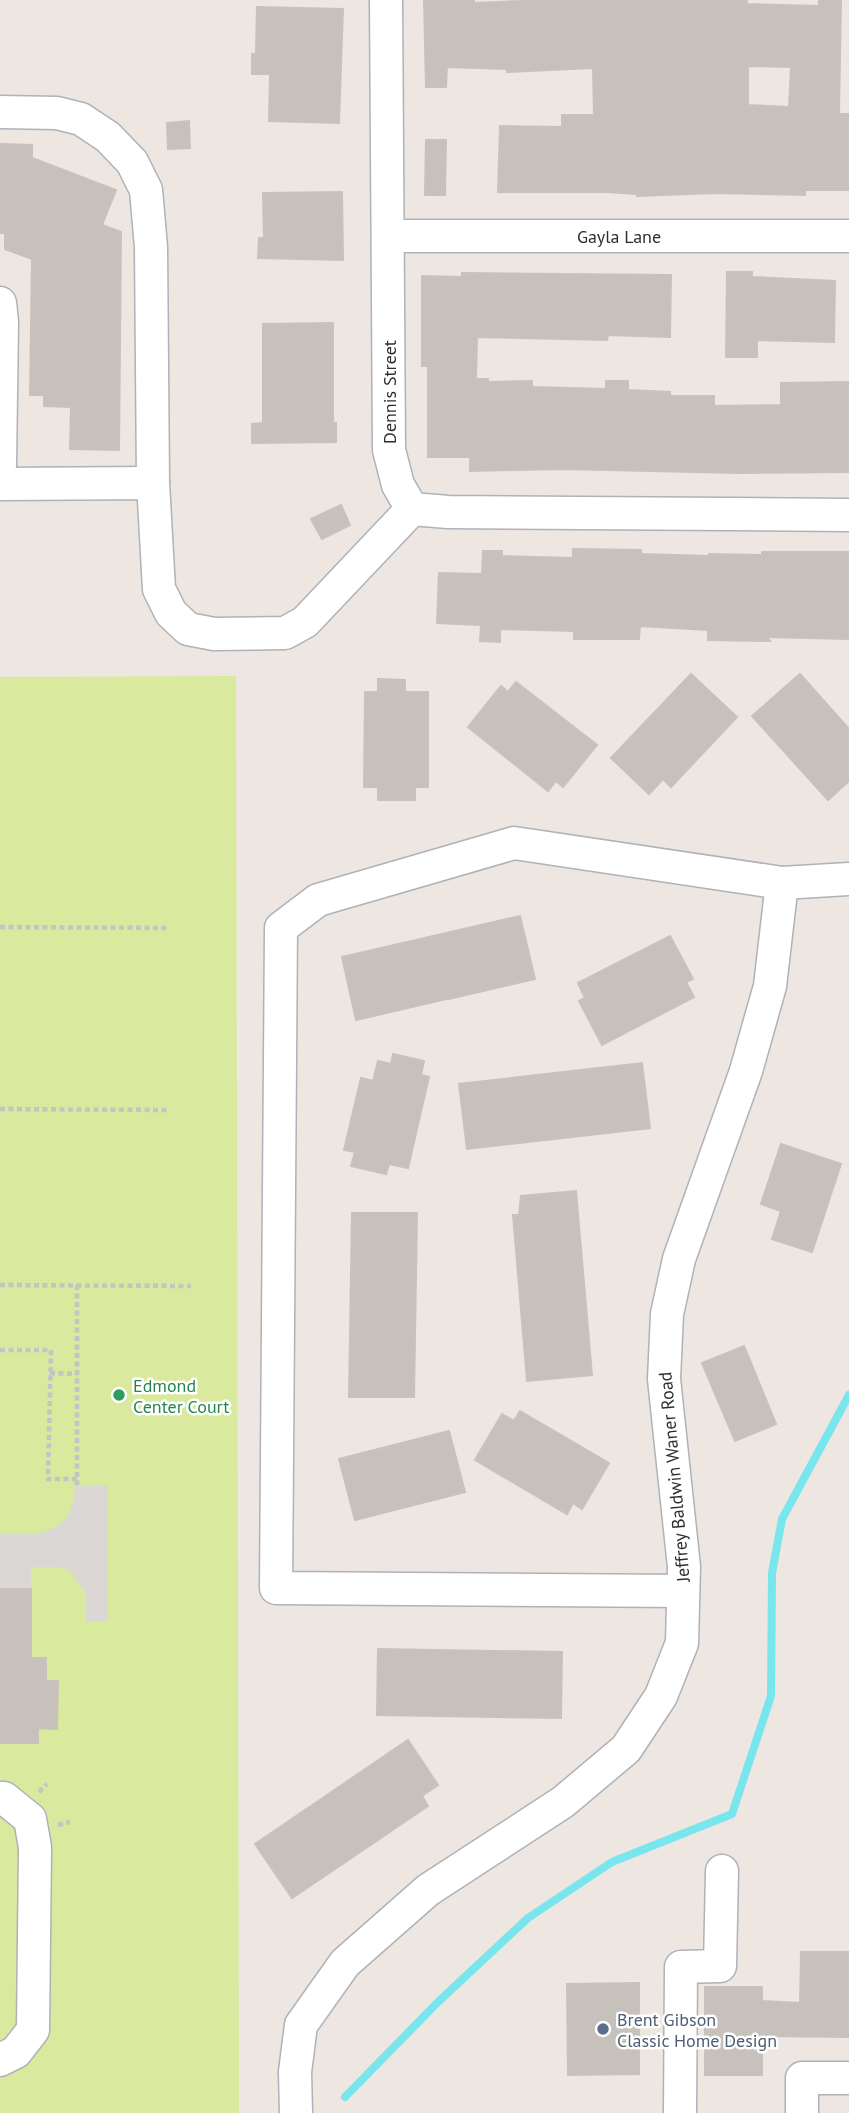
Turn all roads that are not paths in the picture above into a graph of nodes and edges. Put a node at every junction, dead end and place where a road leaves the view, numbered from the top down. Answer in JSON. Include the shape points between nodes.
{"nodes":[{"id":1,"x":386,"y":0,"type":"edge"},
{"id":2,"x":0,"y":112,"type":"edge"},
{"id":3,"x":389,"y":236,"type":"junction"},
{"id":4,"x":849,"y":236,"type":"edge"},
{"id":5,"x":0,"y":303,"type":"edge"},
{"id":6,"x":1,"y":340,"type":"edge"},
{"id":7,"x":0,"y":412,"type":"edge"},
{"id":8,"x":0,"y":465,"type":"edge"},
{"id":9,"x":153,"y":483,"type":"junction"},
{"id":10,"x":0,"y":484,"type":"edge"},
{"id":11,"x":412,"y":509,"type":"junction"},
{"id":12,"x":849,"y":515,"type":"edge"},
{"id":13,"x":849,"y":879,"type":"edge"},
{"id":14,"x":782,"y":883,"type":"junction"},
{"id":15,"x":683,"y":1591,"type":"junction"},
{"id":16,"x":0,"y":1798,"type":"edge"},
{"id":17,"x":722,"y":1871,"type":"dead end"},
{"id":18,"x":0,"y":2060,"type":"edge"},
{"id":19,"x":846,"y":2078,"type":"dead end"},
{"id":20,"x":296,"y":2113,"type":"edge"},
{"id":21,"x":680,"y":2113,"type":"edge"},
{"id":22,"x":802,"y":2113,"type":"edge"}],
"edges":[{"from":1,"to":3,"type":"street","name":"Dennis Street"},
{"from":2,"to":9,"type":"street","via":[[57,113],[81,119],[108,137],[132,162],[146,190],[151,247]]},
{"from":3,"to":4,"type":"street","name":"Gayla Lane"},
{"from":3,"to":11,"type":"street","name":"Dennis Street","via":[[389,450],[398,485]]},
{"from":5,"to":6,"type":"street"},
{"from":6,"to":7,"type":"street"},
{"from":7,"to":8,"type":"street"},
{"from":9,"to":10,"type":"street"},
{"from":9,"to":11,"type":"street","via":[[159,589],[171,613],[188,629],[214,634],[285,633],[306,622]]},
{"from":11,"to":12,"type":"street"},
{"from":13,"to":14,"type":"street"},
{"from":14,"to":15,"type":"street","name":"Jeffrey Baldwin Waner Road","via":[[770,986],[746,1071],[679,1259],[667,1314],[664,1379]]},
{"from":14,"to":15,"type":"street","via":[[514,843],[318,900],[281,928],[276,1588]]},
{"from":15,"to":20,"type":"street","name":"Jeffrey Baldwin Waner Road","via":[[682,1643],[661,1696],[626,1749],[564,1802],[428,1890],[345,1964],[301,2025]]},
{"from":16,"to":18,"type":"street","via":[[30,1819],[36,1847],[33,2030],[16,2052]]},
{"from":17,"to":21,"type":"street","via":[[720,1966],[681,1967]]},
{"from":19,"to":22,"type":"street","via":[[802,2078]]}]}
